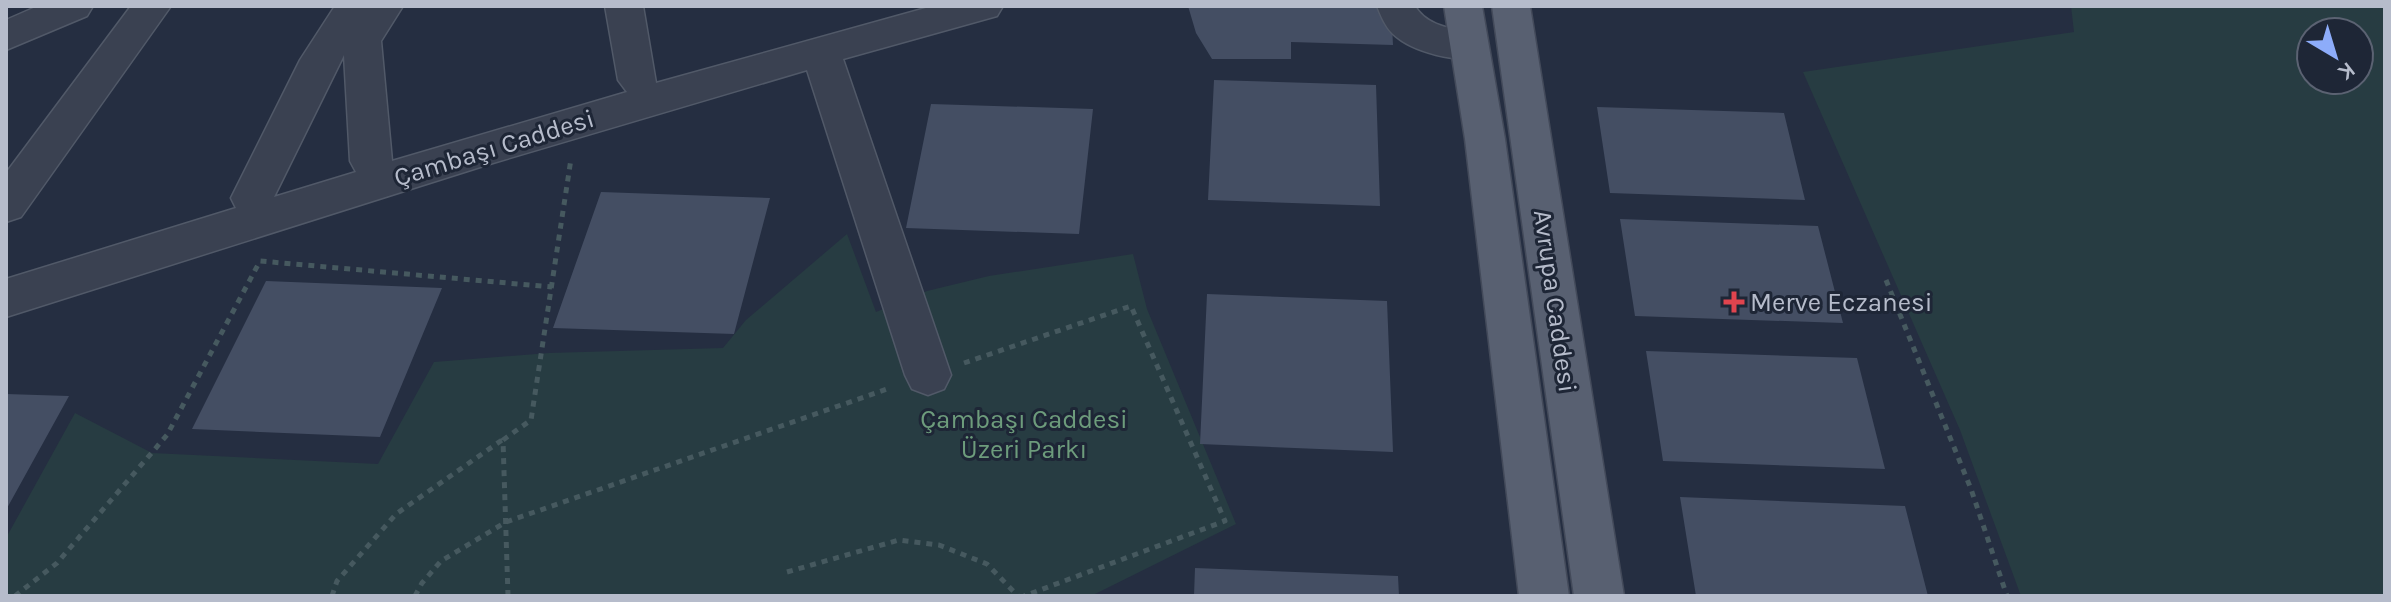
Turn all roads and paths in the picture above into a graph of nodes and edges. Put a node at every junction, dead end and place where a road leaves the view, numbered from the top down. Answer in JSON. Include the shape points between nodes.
{"nodes":[{"id":1,"x":74,"y":6,"type":"edge"},
{"id":2,"x":152,"y":6,"type":"edge"},
{"id":3,"x":355,"y":6,"type":"edge"},
{"id":4,"x":384,"y":6,"type":"edge"},
{"id":5,"x":624,"y":6,"type":"edge"},
{"id":6,"x":892,"y":6,"type":"edge"},
{"id":7,"x":984,"y":6,"type":"edge"},
{"id":8,"x":1396,"y":6,"type":"edge"},
{"id":9,"x":1511,"y":6,"type":"edge"},
{"id":10,"x":18,"y":15,"type":"edge"},
{"id":11,"x":1466,"y":26,"type":"edge"},
{"id":12,"x":820,"y":50,"type":"junction"},
{"id":13,"x":638,"y":80,"type":"junction"},
{"id":14,"x":577,"y":123,"type":"junction"},
{"id":15,"x":371,"y":161,"type":"junction"},
{"id":16,"x":252,"y":198,"type":"junction"},
{"id":17,"x":6,"y":205,"type":"edge"},
{"id":18,"x":6,"y":270,"type":"edge"},
{"id":19,"x":1886,"y":280,"type":"dead end"},
{"id":20,"x":552,"y":287,"type":"junction"},
{"id":21,"x":6,"y":298,"type":"edge"},
{"id":22,"x":928,"y":375,"type":"junction"},
{"id":23,"x":503,"y":440,"type":"junction"},
{"id":24,"x":506,"y":522,"type":"junction"},
{"id":25,"x":787,"y":572,"type":"dead end"},
{"id":26,"x":15,"y":596,"type":"edge"},
{"id":27,"x":332,"y":596,"type":"edge"},
{"id":28,"x":415,"y":596,"type":"edge"},
{"id":29,"x":508,"y":596,"type":"edge"},
{"id":30,"x":1021,"y":596,"type":"edge"},
{"id":31,"x":1544,"y":596,"type":"edge"},
{"id":32,"x":1599,"y":596,"type":"edge"},
{"id":33,"x":2007,"y":596,"type":"edge"}],
"edges":[{"from":1,"to":10,"type":"street"},
{"from":2,"to":17,"type":"street"},
{"from":3,"to":16,"type":"street","via":[[320,60]]},
{"from":4,"to":15,"type":"street","via":[[362,40]]},
{"from":5,"to":13,"type":"street"},
{"from":6,"to":13,"type":"street","name":"Çambaşı Caddesi"},
{"from":7,"to":12,"type":"street","name":"Çambaşı Caddesi"},
{"from":8,"to":11,"type":"street","via":[[1405,24],[1425,34]]},
{"from":9,"to":32,"type":"main road","name":"Avrupa Caddesi"},
{"from":11,"to":31,"type":"main road","name":"Avrupa Caddesi"},
{"from":12,"to":14,"type":"street","name":"Çambaşı Caddesi"},
{"from":12,"to":22,"type":"street"},
{"from":13,"to":15,"type":"street","name":"Çambaşı Caddesi"},
{"from":14,"to":20,"type":"path"},
{"from":14,"to":21,"type":"street","name":"Çambaşı Caddesi"},
{"from":15,"to":16,"type":"street","name":"Çambaşı Caddesi"},
{"from":16,"to":18,"type":"street","name":"Çambaşı Caddesi"},
{"from":19,"to":33,"type":"path","via":[[1971,489]]},
{"from":20,"to":23,"type":"path","via":[[531,420]]},
{"from":20,"to":26,"type":"path","via":[[260,261],[167,435],[57,563]]},
{"from":22,"to":24,"type":"path"},
{"from":22,"to":30,"type":"path","via":[[1131,306],[1225,521]]},
{"from":23,"to":24,"type":"path"},
{"from":23,"to":27,"type":"path","via":[[396,514],[337,581]]},
{"from":24,"to":28,"type":"path","via":[[457,546]]},
{"from":24,"to":29,"type":"path"},
{"from":25,"to":30,"type":"path","via":[[899,540],[939,545],[987,564]]}]}
